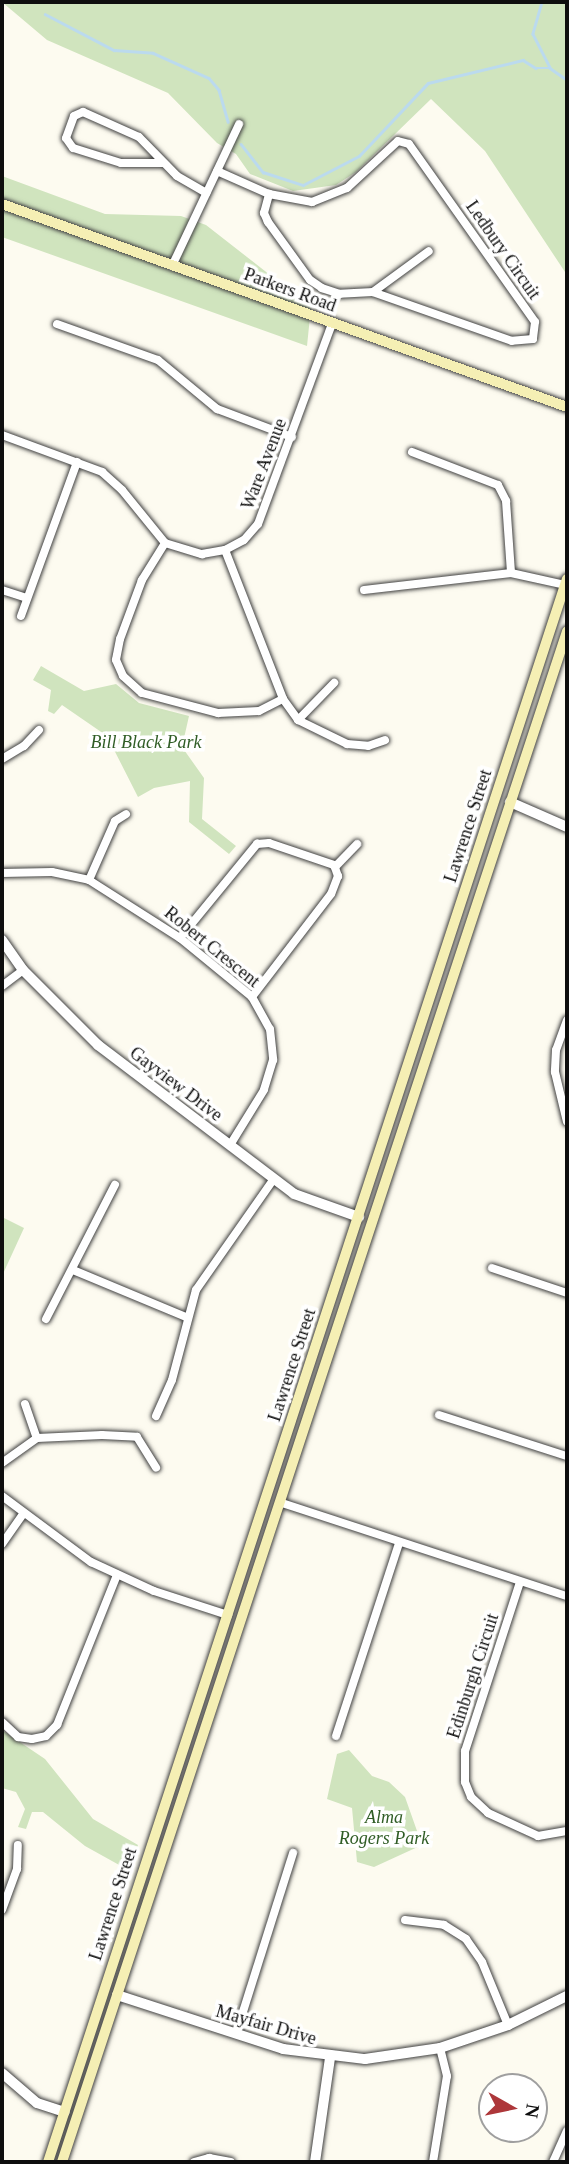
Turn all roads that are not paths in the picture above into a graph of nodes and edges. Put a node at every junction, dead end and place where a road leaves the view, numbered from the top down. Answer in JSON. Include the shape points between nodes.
{"nodes":[{"id":1,"x":239,"y":124,"type":"dead end"},
{"id":2,"x":163,"y":163,"type":"junction"},
{"id":3,"x":217,"y":171,"type":"junction"},
{"id":4,"x":206,"y":193,"type":"junction"},
{"id":5,"x":269,"y":194,"type":"junction"},
{"id":6,"x":2,"y":204,"type":"edge"},
{"id":7,"x":429,"y":251,"type":"dead end"},
{"id":8,"x":172,"y":266,"type":"junction"},
{"id":9,"x":373,"y":292,"type":"junction"},
{"id":10,"x":57,"y":324,"type":"dead end"},
{"id":11,"x":332,"y":324,"type":"junction"},
{"id":12,"x":567,"y":407,"type":"edge"},
{"id":13,"x":2,"y":435,"type":"edge"},
{"id":14,"x":292,"y":437,"type":"junction"},
{"id":15,"x":412,"y":452,"type":"dead end"},
{"id":16,"x":77,"y":462,"type":"junction"},
{"id":17,"x":166,"y":543,"type":"junction"},
{"id":18,"x":225,"y":550,"type":"junction"},
{"id":19,"x":511,"y":573,"type":"junction"},
{"id":20,"x":566,"y":583,"type":"edge"},
{"id":21,"x":2,"y":590,"type":"edge"},
{"id":22,"x":364,"y":590,"type":"dead end"},
{"id":23,"x":27,"y":598,"type":"junction"},
{"id":24,"x":21,"y":617,"type":"dead end"},
{"id":25,"x":567,"y":631,"type":"edge"},
{"id":26,"x":334,"y":682,"type":"dead end"},
{"id":27,"x":283,"y":699,"type":"junction"},
{"id":28,"x":298,"y":720,"type":"junction"},
{"id":29,"x":39,"y":730,"type":"dead end"},
{"id":30,"x":385,"y":740,"type":"dead end"},
{"id":31,"x":2,"y":759,"type":"edge"},
{"id":32,"x":496,"y":797,"type":"junction"},
{"id":33,"x":510,"y":802,"type":"junction"},
{"id":34,"x":126,"y":814,"type":"dead end"},
{"id":35,"x":567,"y":827,"type":"edge"},
{"id":36,"x":357,"y":844,"type":"dead end"},
{"id":37,"x":335,"y":867,"type":"junction"},
{"id":38,"x":2,"y":873,"type":"edge"},
{"id":39,"x":89,"y":880,"type":"junction"},
{"id":40,"x":180,"y":938,"type":"junction"},
{"id":41,"x":2,"y":940,"type":"edge"},
{"id":42,"x":23,"y":970,"type":"junction"},
{"id":43,"x":2,"y":986,"type":"edge"},
{"id":44,"x":252,"y":997,"type":"junction"},
{"id":45,"x":567,"y":1020,"type":"edge"},
{"id":46,"x":567,"y":1122,"type":"edge"},
{"id":47,"x":230,"y":1145,"type":"junction"},
{"id":48,"x":273,"y":1180,"type":"junction"},
{"id":49,"x":115,"y":1185,"type":"dead end"},
{"id":50,"x":359,"y":1217,"type":"junction"},
{"id":51,"x":373,"y":1221,"type":"junction"},
{"id":52,"x":492,"y":1268,"type":"dead end"},
{"id":53,"x":73,"y":1270,"type":"junction"},
{"id":54,"x":567,"y":1293,"type":"edge"},
{"id":55,"x":186,"y":1317,"type":"junction"},
{"id":56,"x":46,"y":1319,"type":"dead end"},
{"id":57,"x":25,"y":1404,"type":"dead end"},
{"id":58,"x":439,"y":1415,"type":"dead end"},
{"id":59,"x":156,"y":1416,"type":"dead end"},
{"id":60,"x":37,"y":1438,"type":"junction"},
{"id":61,"x":567,"y":1456,"type":"edge"},
{"id":62,"x":2,"y":1463,"type":"edge"},
{"id":63,"x":156,"y":1468,"type":"dead end"},
{"id":64,"x":2,"y":1496,"type":"edge"},
{"id":65,"x":267,"y":1498,"type":"junction"},
{"id":66,"x":282,"y":1503,"type":"junction"},
{"id":67,"x":23,"y":1514,"type":"junction"},
{"id":68,"x":399,"y":1543,"type":"junction"},
{"id":69,"x":2,"y":1544,"type":"edge"},
{"id":70,"x":117,"y":1575,"type":"junction"},
{"id":71,"x":520,"y":1582,"type":"junction"},
{"id":72,"x":567,"y":1596,"type":"edge"},
{"id":73,"x":228,"y":1615,"type":"junction"},
{"id":74,"x":241,"y":1620,"type":"junction"},
{"id":75,"x":2,"y":1722,"type":"edge"},
{"id":76,"x":336,"y":1736,"type":"dead end"},
{"id":77,"x":567,"y":1831,"type":"edge"},
{"id":78,"x":18,"y":1845,"type":"dead end"},
{"id":79,"x":293,"y":1853,"type":"dead end"},
{"id":80,"x":2,"y":1910,"type":"edge"},
{"id":81,"x":405,"y":1920,"type":"dead end"},
{"id":82,"x":104,"y":1991,"type":"junction"},
{"id":83,"x":117,"y":1995,"type":"junction"},
{"id":84,"x":567,"y":1996,"type":"edge"},
{"id":85,"x":508,"y":2025,"type":"junction"},
{"id":86,"x":236,"y":2034,"type":"junction"},
{"id":87,"x":440,"y":2048,"type":"junction"},
{"id":88,"x":330,"y":2058,"type":"junction"},
{"id":89,"x":2,"y":2073,"type":"edge"},
{"id":90,"x":65,"y":2112,"type":"junction"},
{"id":91,"x":77,"y":2115,"type":"junction"},
{"id":92,"x":567,"y":2131,"type":"edge"},
{"id":93,"x":48,"y":2162,"type":"edge"},
{"id":94,"x":62,"y":2162,"type":"edge"},
{"id":95,"x":194,"y":2162,"type":"edge"},
{"id":96,"x":231,"y":2162,"type":"edge"},
{"id":97,"x":315,"y":2162,"type":"edge"},
{"id":98,"x":433,"y":2162,"type":"edge"},
{"id":99,"x":553,"y":2162,"type":"edge"}],
"edges":[{"from":1,"to":3,"type":"street"},
{"from":2,"to":2,"type":"street","via":[[121,163],[73,148],[66,138],[74,116],[83,112],[132,133]]},
{"from":2,"to":4,"type":"street"},
{"from":3,"to":4,"type":"street"},
{"from":3,"to":5,"type":"street","name":"Ledbury Circuit"},
{"from":4,"to":8,"type":"street"},
{"from":5,"to":9,"type":"street","name":"Ledbury Circuit","via":[[266,218],[310,280],[340,294]]},
{"from":5,"to":9,"type":"street","name":"Ledbury Circuit","via":[[303,202],[323,200],[355,182],[398,141],[409,144],[535,322],[536,332],[529,341],[512,341]]},
{"from":6,"to":8,"type":"main road","name":"Parkers Road"},
{"from":7,"to":9,"type":"street"},
{"from":8,"to":11,"type":"main road","name":"Parkers Road"},
{"from":10,"to":14,"type":"street","via":[[158,360],[217,409]]},
{"from":11,"to":12,"type":"main road","name":"Parkers Road"},
{"from":11,"to":14,"type":"street","name":"Ware Avenue"},
{"from":13,"to":16,"type":"street"},
{"from":14,"to":18,"type":"street","name":"Ware Avenue","via":[[258,524],[244,540]]},
{"from":15,"to":19,"type":"street","via":[[498,485],[506,501]]},
{"from":16,"to":17,"type":"street","via":[[113,481]]},
{"from":16,"to":23,"type":"street"},
{"from":17,"to":18,"type":"street","via":[[202,554]]},
{"from":17,"to":27,"type":"street","via":[[142,580],[120,639],[117,660],[123,676],[142,693],[218,713],[239,715]]},
{"from":18,"to":27,"type":"street"},
{"from":19,"to":20,"type":"street"},
{"from":19,"to":22,"type":"street"},
{"from":20,"to":32,"type":"main road","name":"Lawrence Street"},
{"from":21,"to":23,"type":"street"},
{"from":23,"to":24,"type":"street"},
{"from":25,"to":33,"type":"main road","name":"Lawrence Street"},
{"from":26,"to":28,"type":"street"},
{"from":27,"to":28,"type":"street"},
{"from":28,"to":30,"type":"street","via":[[347,744],[368,746]]},
{"from":29,"to":31,"type":"street"},
{"from":32,"to":33,"type":"main road"},
{"from":32,"to":50,"type":"main road","name":"Lawrence Street"},
{"from":33,"to":35,"type":"street"},
{"from":33,"to":51,"type":"main road","name":"Lawrence Street"},
{"from":34,"to":39,"type":"street","via":[[115,821]]},
{"from":36,"to":37,"type":"street"},
{"from":37,"to":40,"type":"street","via":[[269,843],[257,844]]},
{"from":37,"to":44,"type":"street","via":[[331,894]]},
{"from":38,"to":39,"type":"street","name":"Robert Crescent","via":[[52,872]]},
{"from":39,"to":40,"type":"street","name":"Robert Crescent"},
{"from":40,"to":44,"type":"street","name":"Robert Crescent"},
{"from":41,"to":42,"type":"street","name":"Gayview Drive"},
{"from":42,"to":43,"type":"street"},
{"from":42,"to":47,"type":"street","name":"Gayview Drive","via":[[98,1045]]},
{"from":44,"to":47,"type":"street","name":"Robert Crescent","via":[[270,1029],[273,1060],[264,1090]]},
{"from":45,"to":46,"type":"street","via":[[556,1050],[555,1072]]},
{"from":47,"to":48,"type":"street","name":"Gayview Drive"},
{"from":48,"to":50,"type":"street","name":"Gayview Drive","via":[[294,1194]]},
{"from":48,"to":55,"type":"street","via":[[206,1273]]},
{"from":49,"to":53,"type":"street"},
{"from":50,"to":51,"type":"main road"},
{"from":50,"to":65,"type":"main road","name":"Lawrence Street"},
{"from":51,"to":66,"type":"main road","name":"Lawrence Street"},
{"from":52,"to":54,"type":"street"},
{"from":53,"to":55,"type":"street"},
{"from":53,"to":56,"type":"street"},
{"from":55,"to":59,"type":"street","via":[[172,1380]]},
{"from":57,"to":60,"type":"street"},
{"from":58,"to":61,"type":"street"},
{"from":60,"to":62,"type":"street"},
{"from":60,"to":63,"type":"street","via":[[66,1434],[136,1437]]},
{"from":64,"to":67,"type":"street"},
{"from":65,"to":66,"type":"main road"},
{"from":65,"to":73,"type":"main road","name":"Lawrence Street"},
{"from":66,"to":68,"type":"street"},
{"from":66,"to":74,"type":"main road","name":"Lawrence Street"},
{"from":67,"to":69,"type":"street"},
{"from":67,"to":70,"type":"street"},
{"from":68,"to":71,"type":"street"},
{"from":68,"to":76,"type":"street"},
{"from":70,"to":73,"type":"street"},
{"from":70,"to":75,"type":"street","via":[[57,1725],[46,1736],[32,1739],[18,1737]]},
{"from":71,"to":72,"type":"street"},
{"from":71,"to":77,"type":"street","name":"Edinburgh Circuit","via":[[465,1751],[465,1782],[471,1797],[488,1813],[538,1836]]},
{"from":73,"to":74,"type":"main road"},
{"from":73,"to":82,"type":"main road","name":"Lawrence Street"},
{"from":74,"to":83,"type":"main road","name":"Lawrence Street"},
{"from":78,"to":80,"type":"street","via":[[17,1869]]},
{"from":79,"to":86,"type":"street"},
{"from":81,"to":85,"type":"street","via":[[443,1925],[466,1939],[482,1962]]},
{"from":82,"to":83,"type":"main road"},
{"from":82,"to":90,"type":"main road","name":"Lawrence Street"},
{"from":83,"to":86,"type":"street","name":"Mayfair Drive"},
{"from":83,"to":91,"type":"main road","name":"Lawrence Street"},
{"from":84,"to":85,"type":"street","name":"Mayfair Drive"},
{"from":85,"to":87,"type":"street","name":"Mayfair Drive"},
{"from":86,"to":88,"type":"street","name":"Mayfair Drive"},
{"from":87,"to":88,"type":"street","name":"Mayfair Drive","via":[[376,2058]]},
{"from":87,"to":98,"type":"street","via":[[447,2076]]},
{"from":88,"to":97,"type":"street"},
{"from":89,"to":90,"type":"street","via":[[37,2103]]},
{"from":90,"to":91,"type":"main road"},
{"from":90,"to":93,"type":"main road","name":"Lawrence Street"},
{"from":91,"to":94,"type":"main road","name":"Lawrence Street"},
{"from":92,"to":99,"type":"street"},
{"from":95,"to":96,"type":"street","via":[[209,2158]]}]}
